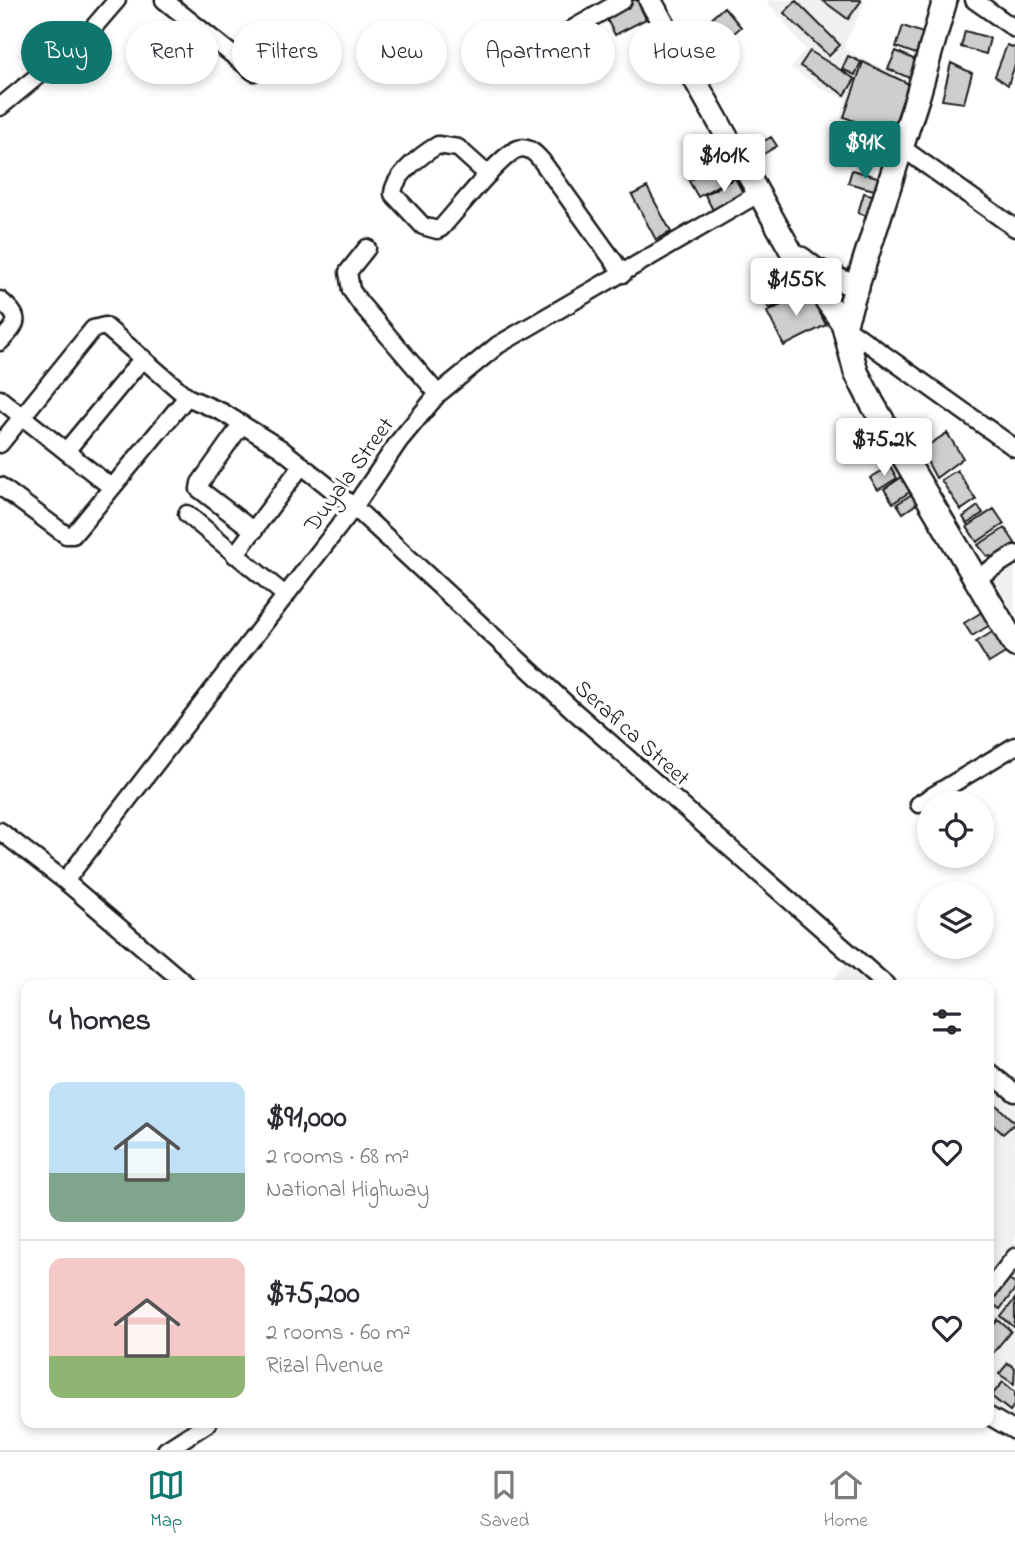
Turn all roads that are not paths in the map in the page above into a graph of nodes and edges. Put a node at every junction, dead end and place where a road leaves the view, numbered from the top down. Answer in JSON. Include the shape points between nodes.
{"nodes":[{"id":1,"x":117,"y":0,"type":"edge"},
{"id":2,"x":164,"y":0,"type":"edge"},
{"id":3,"x":623,"y":0,"type":"edge"},
{"id":4,"x":650,"y":0,"type":"edge"},
{"id":5,"x":944,"y":0,"type":"edge"},
{"id":6,"x":974,"y":0,"type":"edge"},
{"id":7,"x":586,"y":21,"type":"edge"},
{"id":8,"x":1015,"y":29,"type":"edge"},
{"id":9,"x":232,"y":54,"type":"edge"},
{"id":10,"x":0,"y":107,"type":"edge"},
{"id":11,"x":901,"y":147,"type":"junction"},
{"id":12,"x":488,"y":176,"type":"junction"},
{"id":13,"x":758,"y":194,"type":"junction"},
{"id":14,"x":1015,"y":228,"type":"edge"},
{"id":15,"x":367,"y":248,"type":"dead end"},
{"id":16,"x":791,"y":251,"type":"junction"},
{"id":17,"x":623,"y":274,"type":"junction"},
{"id":18,"x":858,"y":288,"type":"junction"},
{"id":19,"x":0,"y":300,"type":"edge"},
{"id":20,"x":844,"y":326,"type":"junction"},
{"id":21,"x":0,"y":342,"type":"edge"},
{"id":22,"x":143,"y":358,"type":"junction"},
{"id":23,"x":438,"y":394,"type":"junction"},
{"id":24,"x":187,"y":397,"type":"junction"},
{"id":25,"x":0,"y":399,"type":"edge"},
{"id":26,"x":21,"y":415,"type":"junction"},
{"id":27,"x":242,"y":424,"type":"junction"},
{"id":28,"x":0,"y":443,"type":"edge"},
{"id":29,"x":1015,"y":448,"type":"edge"},
{"id":30,"x":66,"y":451,"type":"junction"},
{"id":31,"x":302,"y":465,"type":"junction"},
{"id":32,"x":0,"y":486,"type":"edge"},
{"id":33,"x":111,"y":486,"type":"junction"},
{"id":34,"x":355,"y":507,"type":"junction"},
{"id":35,"x":187,"y":514,"type":"dead end"},
{"id":36,"x":254,"y":531,"type":"junction"},
{"id":37,"x":1015,"y":554,"type":"edge"},
{"id":38,"x":235,"y":555,"type":"junction"},
{"id":39,"x":975,"y":579,"type":"junction"},
{"id":40,"x":286,"y":596,"type":"junction"},
{"id":41,"x":1015,"y":645,"type":"edge"},
{"id":42,"x":1015,"y":746,"type":"edge"},
{"id":43,"x":941,"y":791,"type":"edge"},
{"id":44,"x":0,"y":831,"type":"edge"},
{"id":45,"x":65,"y":881,"type":"junction"},
{"id":46,"x":181,"y":980,"type":"edge"},
{"id":47,"x":880,"y":980,"type":"edge"},
{"id":48,"x":994,"y":1076,"type":"edge"},
{"id":49,"x":1015,"y":1093,"type":"edge"},
{"id":50,"x":1015,"y":1256,"type":"edge"},
{"id":51,"x":994,"y":1283,"type":"edge"},
{"id":52,"x":994,"y":1419,"type":"edge"},
{"id":53,"x":194,"y":1428,"type":"edge"},
{"id":54,"x":1015,"y":1432,"type":"edge"},
{"id":55,"x":166,"y":1450,"type":"edge"}],
"edges":[{"from":1,"to":10,"type":"street","via":[[79,42]]},
{"from":2,"to":9,"type":"street"},
{"from":3,"to":7,"type":"street"},
{"from":4,"to":13,"type":"main road"},
{"from":5,"to":11,"type":"highway"},
{"from":6,"to":8,"type":"street"},
{"from":11,"to":14,"type":"street"},
{"from":11,"to":18,"type":"highway"},
{"from":12,"to":12,"type":"street","via":[[432,231],[393,194],[398,179],[438,145],[458,148]]},
{"from":12,"to":17,"type":"street","via":[[520,148],[534,153]]},
{"from":13,"to":16,"type":"main road"},
{"from":13,"to":17,"type":"street","name":"Duyala Street"},
{"from":15,"to":23,"type":"street","via":[[348,272],[351,290]]},
{"from":16,"to":18,"type":"main road","via":[[816,269]]},
{"from":16,"to":20,"type":"main road"},
{"from":17,"to":23,"type":"street","name":"Duyala Street","via":[[498,345]]},
{"from":18,"to":20,"type":"highway"},
{"from":19,"to":21,"type":"street","via":[[16,319]]},
{"from":20,"to":29,"type":"street"},
{"from":20,"to":39,"type":"highway","via":[[856,372],[872,403]]},
{"from":22,"to":24,"type":"street","name":"Serafica Street"},
{"from":22,"to":26,"type":"street","name":"Serafica Street","via":[[105,326],[96,327]]},
{"from":22,"to":30,"type":"street"},
{"from":23,"to":34,"type":"street","name":"Duyala Street","via":[[399,441]]},
{"from":24,"to":27,"type":"street","name":"Serafica Street"},
{"from":24,"to":33,"type":"street"},
{"from":25,"to":26,"type":"street"},
{"from":26,"to":28,"type":"street","name":"Serafica Street"},
{"from":26,"to":30,"type":"street"},
{"from":27,"to":31,"type":"street","name":"Serafica Street"},
{"from":27,"to":36,"type":"street","via":[[200,489]]},
{"from":30,"to":33,"type":"street"},
{"from":31,"to":34,"type":"street","name":"Serafica Street"},
{"from":31,"to":36,"type":"street"},
{"from":32,"to":33,"type":"street","via":[[69,536]]},
{"from":34,"to":40,"type":"street","name":"Duyala Street"},
{"from":34,"to":47,"type":"street","name":"Serafica Street","via":[[575,711]]},
{"from":35,"to":38,"type":"street"},
{"from":36,"to":38,"type":"street"},
{"from":37,"to":39,"type":"street"},
{"from":38,"to":40,"type":"street"},
{"from":39,"to":41,"type":"highway"},
{"from":40,"to":45,"type":"street","name":"Duyala Street"},
{"from":42,"to":43,"type":"street"},
{"from":44,"to":45,"type":"street"},
{"from":45,"to":46,"type":"street"},
{"from":48,"to":49,"type":"street"},
{"from":50,"to":51,"type":"street"},
{"from":52,"to":54,"type":"street"},
{"from":53,"to":55,"type":"street"}]}
